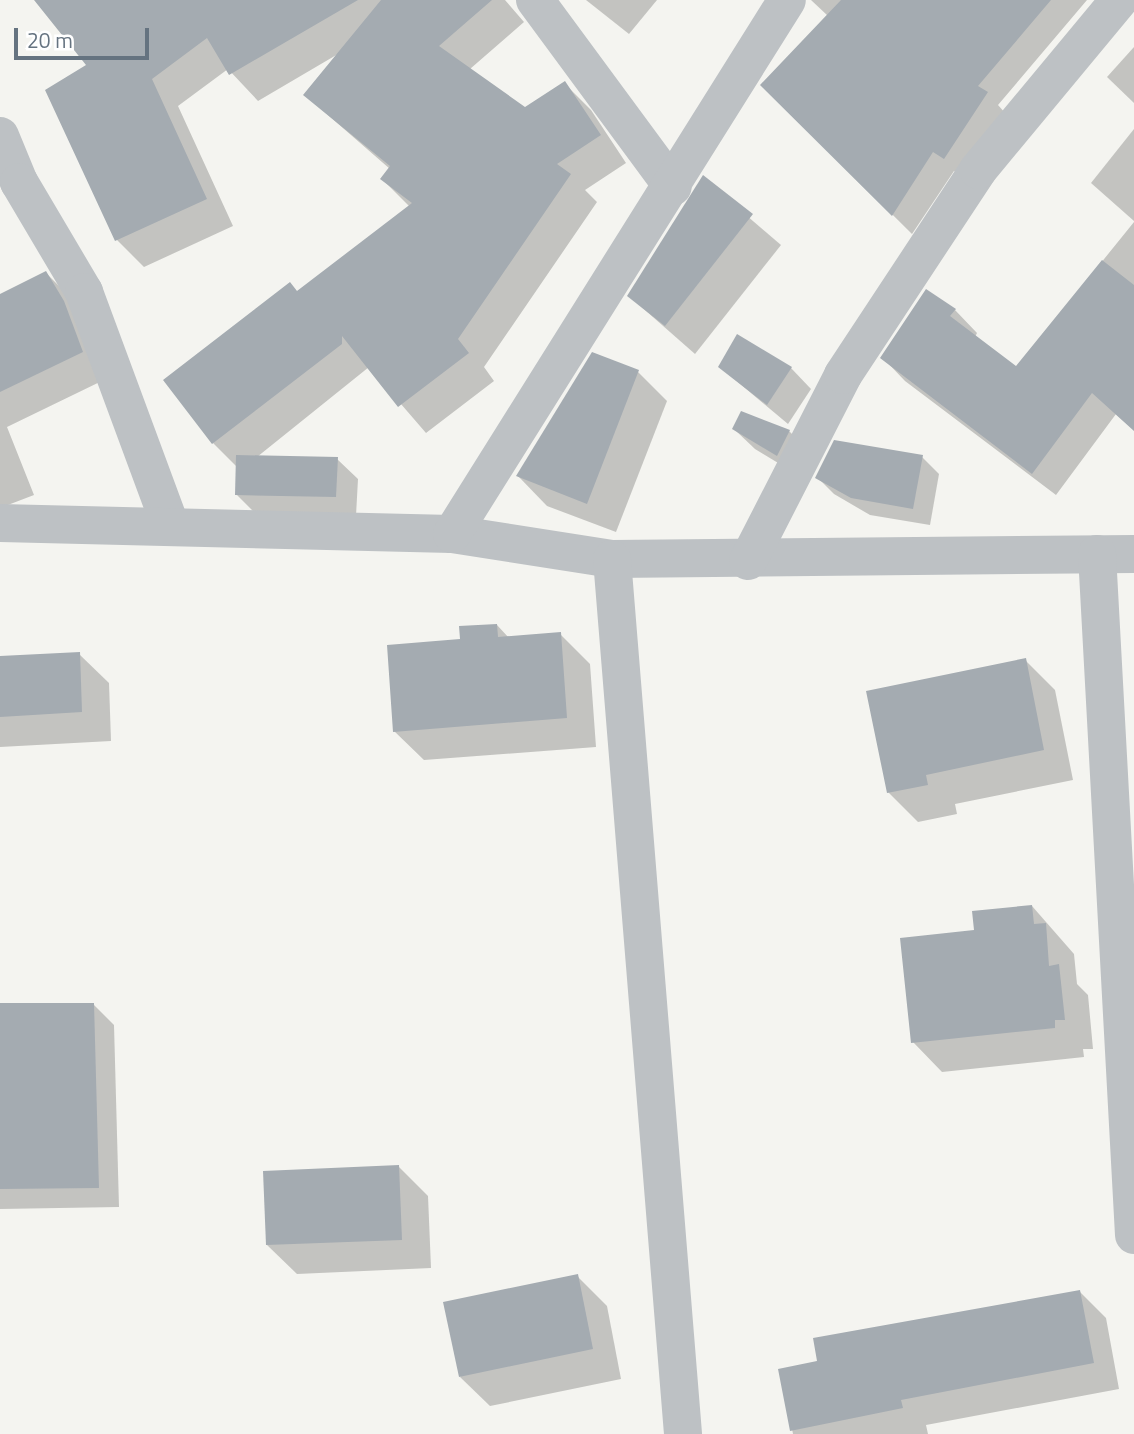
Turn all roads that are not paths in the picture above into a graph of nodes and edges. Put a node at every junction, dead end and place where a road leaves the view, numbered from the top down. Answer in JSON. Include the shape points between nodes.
{"nodes":[{"id":1,"x":535,"y":0,"type":"edge"},
{"id":2,"x":787,"y":0,"type":"edge"},
{"id":3,"x":1119,"y":0,"type":"edge"},
{"id":4,"x":0,"y":136,"type":"edge"},
{"id":5,"x":673,"y":187,"type":"junction"},
{"id":6,"x":0,"y":523,"type":"edge"},
{"id":7,"x":170,"y":524,"type":"junction"},
{"id":8,"x":452,"y":534,"type":"junction"},
{"id":9,"x":1116,"y":554,"type":"edge"},
{"id":10,"x":612,"y":559,"type":"junction"},
{"id":11,"x":748,"y":561,"type":"junction"},
{"id":12,"x":1134,"y":1235,"type":"edge"},
{"id":13,"x":683,"y":1434,"type":"edge"}],
"edges":[{"from":1,"to":5,"type":"street"},
{"from":2,"to":5,"type":"street"},
{"from":3,"to":11,"type":"street","via":[[978,170],[843,375]]},
{"from":4,"to":7,"type":"street","via":[[19,182],[84,292]]},
{"from":5,"to":8,"type":"street"},
{"from":6,"to":7,"type":"street"},
{"from":7,"to":8,"type":"street"},
{"from":8,"to":10,"type":"street"},
{"from":9,"to":11,"type":"street"},
{"from":9,"to":12,"type":"street"},
{"from":10,"to":11,"type":"street"},
{"from":10,"to":13,"type":"street"}]}
